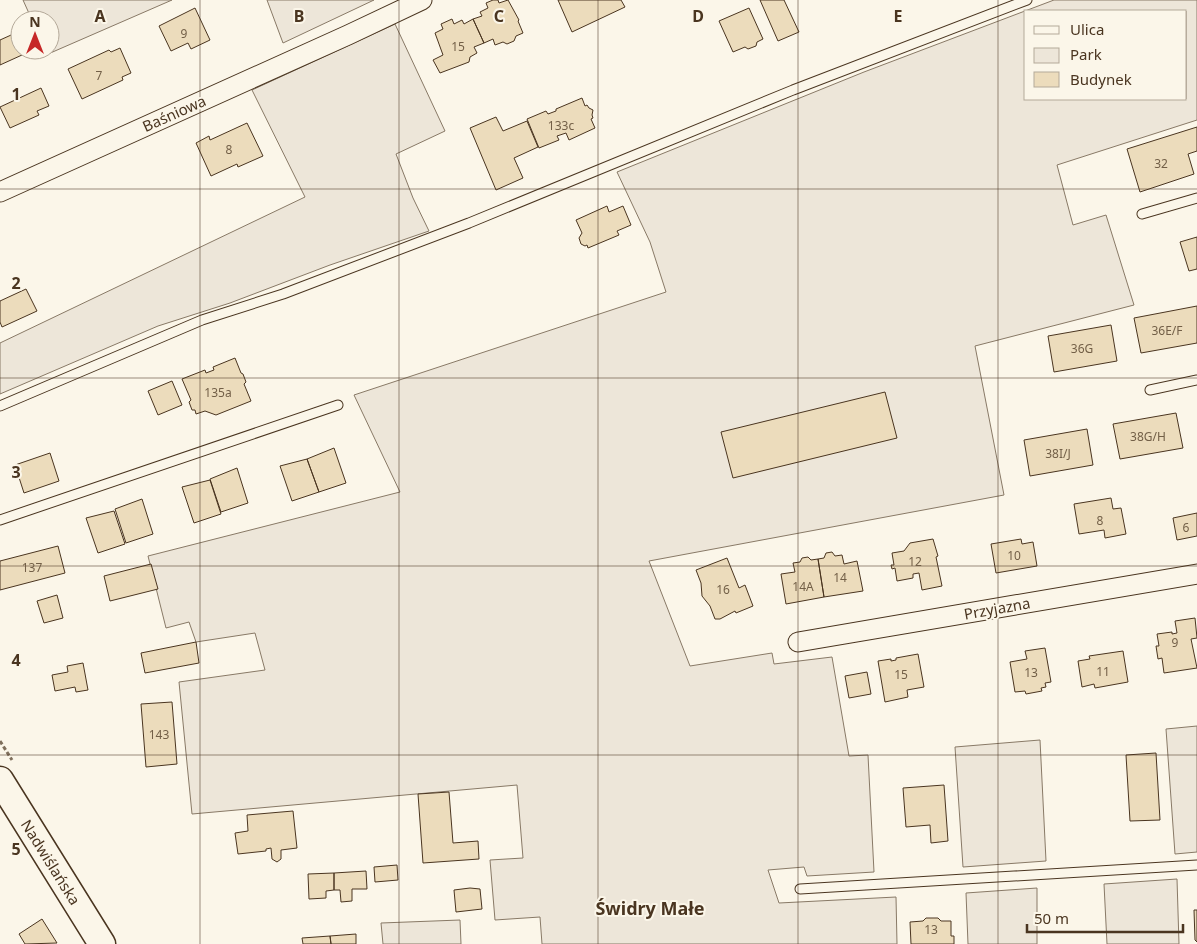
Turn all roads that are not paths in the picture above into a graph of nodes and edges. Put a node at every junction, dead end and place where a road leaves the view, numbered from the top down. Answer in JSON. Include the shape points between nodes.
{"nodes":[{"id":1,"x":422,"y":0,"type":"edge"},
{"id":2,"x":1027,"y":0,"type":"edge"},
{"id":3,"x":0,"y":192,"type":"edge"},
{"id":4,"x":1197,"y":198,"type":"edge"},
{"id":5,"x":1142,"y":214,"type":"dead end"},
{"id":6,"x":1197,"y":380,"type":"edge"},
{"id":7,"x":1150,"y":390,"type":"dead end"},
{"id":8,"x":338,"y":405,"type":"dead end"},
{"id":9,"x":0,"y":406,"type":"edge"},
{"id":10,"x":0,"y":520,"type":"edge"},
{"id":11,"x":1197,"y":574,"type":"edge"},
{"id":12,"x":798,"y":642,"type":"dead end"},
{"id":13,"x":0,"y":780,"type":"edge"},
{"id":14,"x":1197,"y":865,"type":"edge"},
{"id":15,"x":800,"y":890,"type":"dead end"},
{"id":16,"x":102,"y":944,"type":"edge"}],
"edges":[{"from":1,"to":3,"type":"street","name":"Baśniowa"},
{"from":2,"to":9,"type":"lane","via":[[793,90],[469,223],[283,294],[202,320]]},
{"from":4,"to":5,"type":"lane"},
{"from":6,"to":7,"type":"lane"},
{"from":8,"to":10,"type":"lane"},
{"from":11,"to":12,"type":"street","name":"Przyjazna"},
{"from":13,"to":16,"type":"main road","name":"Nadwiślańska"},
{"from":14,"to":15,"type":"lane"}]}
